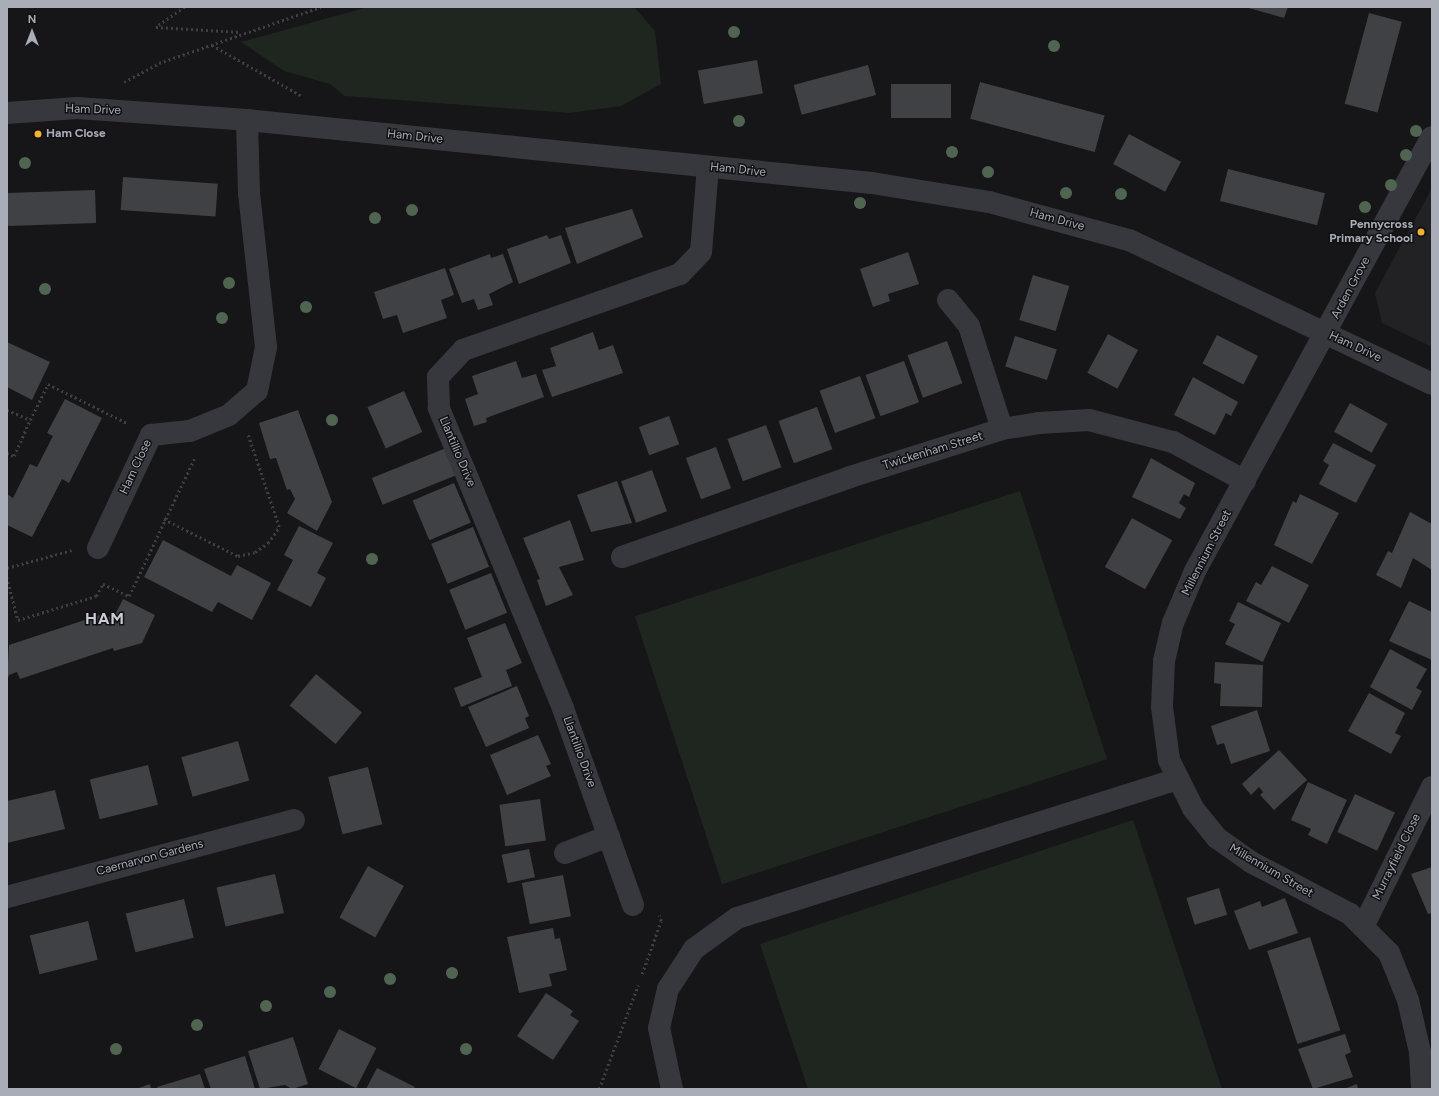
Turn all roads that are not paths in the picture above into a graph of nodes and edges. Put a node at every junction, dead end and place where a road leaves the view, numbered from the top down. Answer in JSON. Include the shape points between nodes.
{"nodes":[{"id":1,"x":7,"y":113,"type":"edge"},
{"id":2,"x":247,"y":120,"type":"junction"},
{"id":3,"x":1432,"y":136,"type":"edge"},
{"id":4,"x":708,"y":167,"type":"junction"},
{"id":5,"x":948,"y":300,"type":"dead end"},
{"id":6,"x":1326,"y":333,"type":"junction"},
{"id":7,"x":1432,"y":384,"type":"edge"},
{"id":8,"x":1002,"y":429,"type":"junction"},
{"id":9,"x":1245,"y":480,"type":"junction"},
{"id":10,"x":99,"y":545,"type":"road end"},
{"id":11,"x":622,"y":557,"type":"dead end"},
{"id":12,"x":1179,"y":779,"type":"junction"},
{"id":13,"x":1432,"y":787,"type":"edge"},
{"id":14,"x":294,"y":820,"type":"dead end"},
{"id":15,"x":609,"y":836,"type":"junction"},
{"id":16,"x":565,"y":853,"type":"dead end"},
{"id":17,"x":7,"y":897,"type":"edge"},
{"id":18,"x":634,"y":905,"type":"road end"},
{"id":19,"x":1363,"y":927,"type":"junction"},
{"id":20,"x":1425,"y":1086,"type":"edge"},
{"id":21,"x":672,"y":1089,"type":"edge"}],
"edges":[{"from":1,"to":2,"type":"street","name":"Ham Drive","via":[[77,108]]},
{"from":2,"to":4,"type":"street","name":"Ham Drive"},
{"from":2,"to":10,"type":"street","name":"Ham Close","via":[[249,193],[266,347],[257,391],[229,415],[190,431],[152,435]]},
{"from":3,"to":6,"type":"street","name":"Arden Grove"},
{"from":4,"to":6,"type":"street","name":"Ham Drive","via":[[872,183],[989,202],[1129,240]]},
{"from":4,"to":15,"type":"street","name":"Llantillio Drive","via":[[702,252],[680,274],[462,350],[438,377],[439,408],[563,708]]},
{"from":5,"to":8,"type":"street","via":[[969,326]]},
{"from":6,"to":7,"type":"street","name":"Ham Drive"},
{"from":6,"to":9,"type":"street","name":"Millennium Street"},
{"from":8,"to":9,"type":"street","name":"Twickenham Street","via":[[1089,420],[1173,442]]},
{"from":8,"to":11,"type":"street","name":"Twickenham Street","via":[[850,477]]},
{"from":9,"to":12,"type":"street","name":"Millennium Street","via":[[1195,571],[1173,622],[1164,661],[1162,707],[1169,760]]},
{"from":12,"to":19,"type":"street","name":"Millennium Street","via":[[1193,808],[1217,838],[1251,862],[1350,914]]},
{"from":12,"to":21,"type":"street","via":[[737,918],[694,948],[668,989],[659,1028]]},
{"from":13,"to":19,"type":"street","name":"Murrayfield Close"},
{"from":14,"to":17,"type":"street","name":"Caernarvon Gardens"},
{"from":15,"to":16,"type":"street"},
{"from":15,"to":18,"type":"street","name":"Llantillio Drive"},
{"from":19,"to":20,"type":"street","name":"Millennium Street","via":[[1389,953],[1408,1000]]}]}
